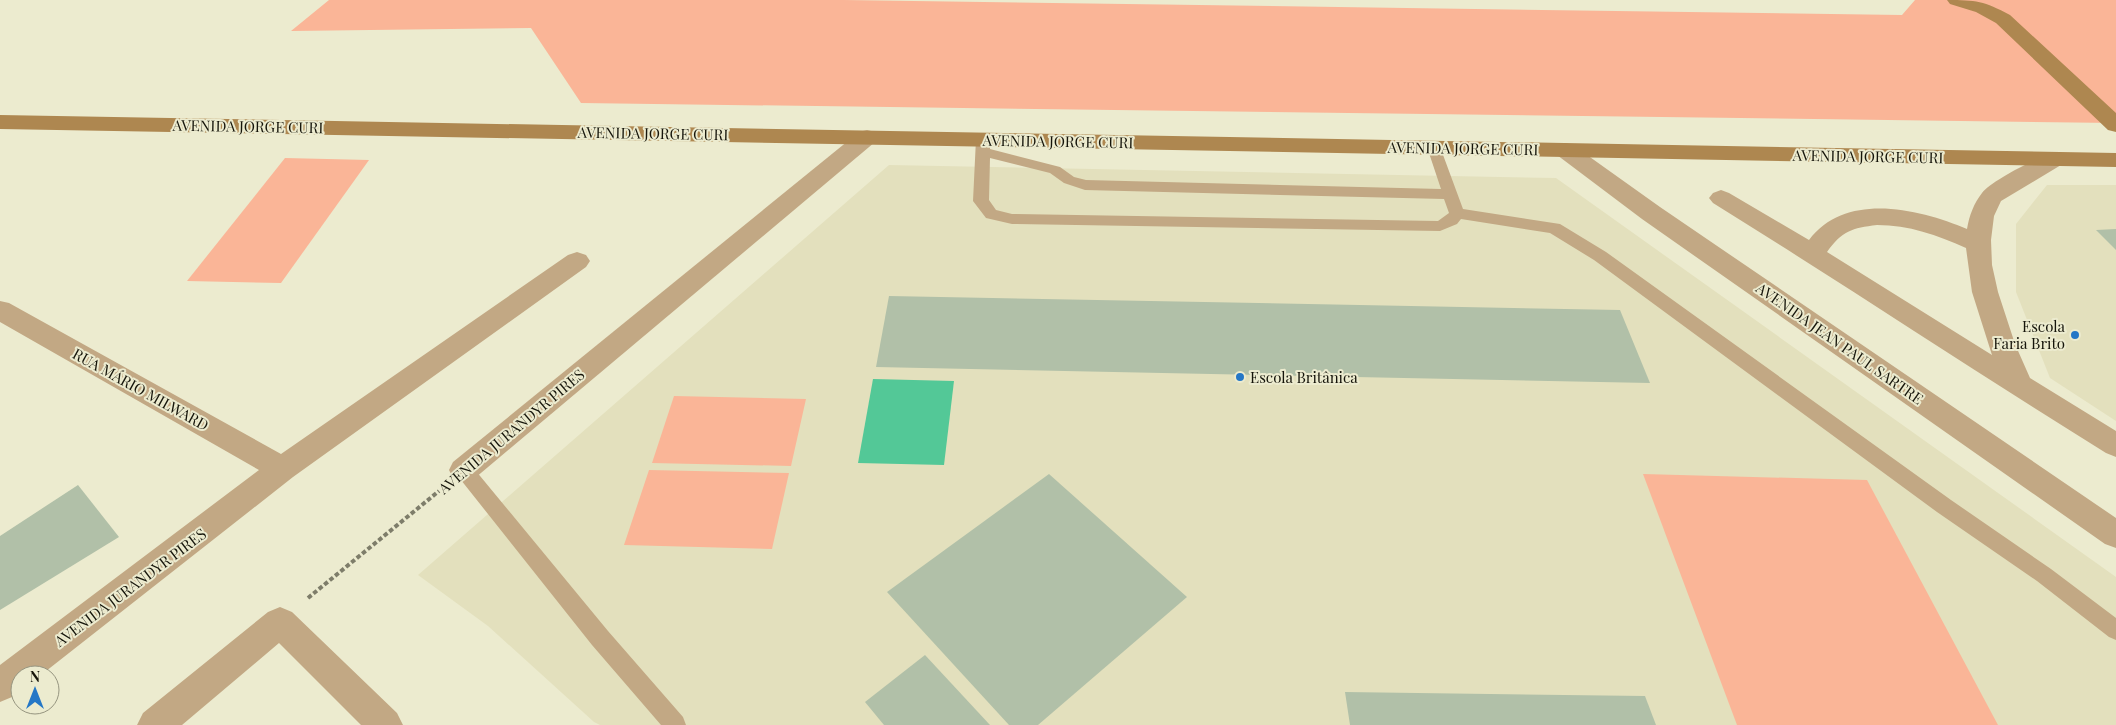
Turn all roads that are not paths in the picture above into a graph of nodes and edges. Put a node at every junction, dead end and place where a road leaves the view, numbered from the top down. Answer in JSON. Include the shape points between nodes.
{"nodes":[{"id":1,"x":1957,"y":0,"type":"edge"},
{"id":2,"x":0,"y":122,"type":"edge"},
{"id":3,"x":2116,"y":125,"type":"edge"},
{"id":4,"x":867,"y":136,"type":"junction"},
{"id":5,"x":2116,"y":136,"type":"edge"},
{"id":6,"x":983,"y":146,"type":"junction"},
{"id":7,"x":1434,"y":147,"type":"junction"},
{"id":8,"x":1564,"y":150,"type":"junction"},
{"id":9,"x":2053,"y":160,"type":"junction"},
{"id":10,"x":2093,"y":160,"type":"junction"},
{"id":11,"x":2116,"y":160,"type":"edge"},
{"id":12,"x":1449,"y":194,"type":"junction"},
{"id":13,"x":1721,"y":198,"type":"dead end"},
{"id":14,"x":1457,"y":213,"type":"junction"},
{"id":15,"x":1977,"y":243,"type":"junction"},
{"id":16,"x":1813,"y":253,"type":"junction"},
{"id":17,"x":577,"y":260,"type":"dead end"},
{"id":18,"x":0,"y":310,"type":"edge"},
{"id":19,"x":2020,"y":387,"type":"junction"},
{"id":20,"x":2116,"y":446,"type":"edge"},
{"id":21,"x":282,"y":469,"type":"junction"},
{"id":22,"x":464,"y":470,"type":"joint"},
{"id":23,"x":2116,"y":535,"type":"edge"},
{"id":24,"x":2116,"y":630,"type":"edge"},
{"id":25,"x":0,"y":686,"type":"edge"},
{"id":26,"x":156,"y":725,"type":"edge"},
{"id":27,"x":385,"y":725,"type":"edge"},
{"id":28,"x":675,"y":725,"type":"edge"}],
"edges":[{"from":1,"to":3,"type":"street","via":[[1983,8],[2003,19]]},
{"from":2,"to":4,"type":"street","name":"AVENIDA JORGE CURI"},
{"from":4,"to":6,"type":"street","name":"AVENIDA JORGE CURI"},
{"from":4,"to":22,"type":"street","name":"AVENIDA JURANDYR PIRES"},
{"from":5,"to":10,"type":"street"},
{"from":6,"to":7,"type":"street","name":"AVENIDA JORGE CURI"},
{"from":6,"to":12,"type":"lane","via":[[1055,170],[1084,186]]},
{"from":6,"to":14,"type":"lane","via":[[981,201],[991,214],[1012,219],[1440,226],[1452,220]]},
{"from":7,"to":8,"type":"street","name":"AVENIDA JORGE CURI"},
{"from":7,"to":12,"type":"lane"},
{"from":8,"to":9,"type":"street","name":"AVENIDA JORGE CURI"},
{"from":8,"to":23,"type":"street","name":"AVENIDA JEAN PAUL SARTRE"},
{"from":9,"to":10,"type":"street","name":"AVENIDA JORGE CURI"},
{"from":9,"to":15,"type":"street","via":[[1992,196],[1980,219]]},
{"from":10,"to":11,"type":"street","name":"AVENIDA JORGE CURI"},
{"from":12,"to":14,"type":"lane"},
{"from":13,"to":16,"type":"street"},
{"from":14,"to":24,"type":"lane","via":[[1554,228],[1600,256]]},
{"from":15,"to":16,"type":"street","via":[[1941,226],[1901,217],[1871,217],[1844,222],[1826,235]]},
{"from":15,"to":19,"type":"street","via":[[1980,272],[2004,351]]},
{"from":16,"to":19,"type":"street"},
{"from":17,"to":21,"type":"street","name":"AVENIDA JURANDYR PIRES"},
{"from":18,"to":21,"type":"street","name":"RUA MÁRIO MILWARD"},
{"from":19,"to":20,"type":"street"},
{"from":21,"to":25,"type":"street","name":"AVENIDA JURANDYR PIRES"},
{"from":22,"to":28,"type":"lane"},
{"from":26,"to":27,"type":"street","via":[[280,622]]}]}
